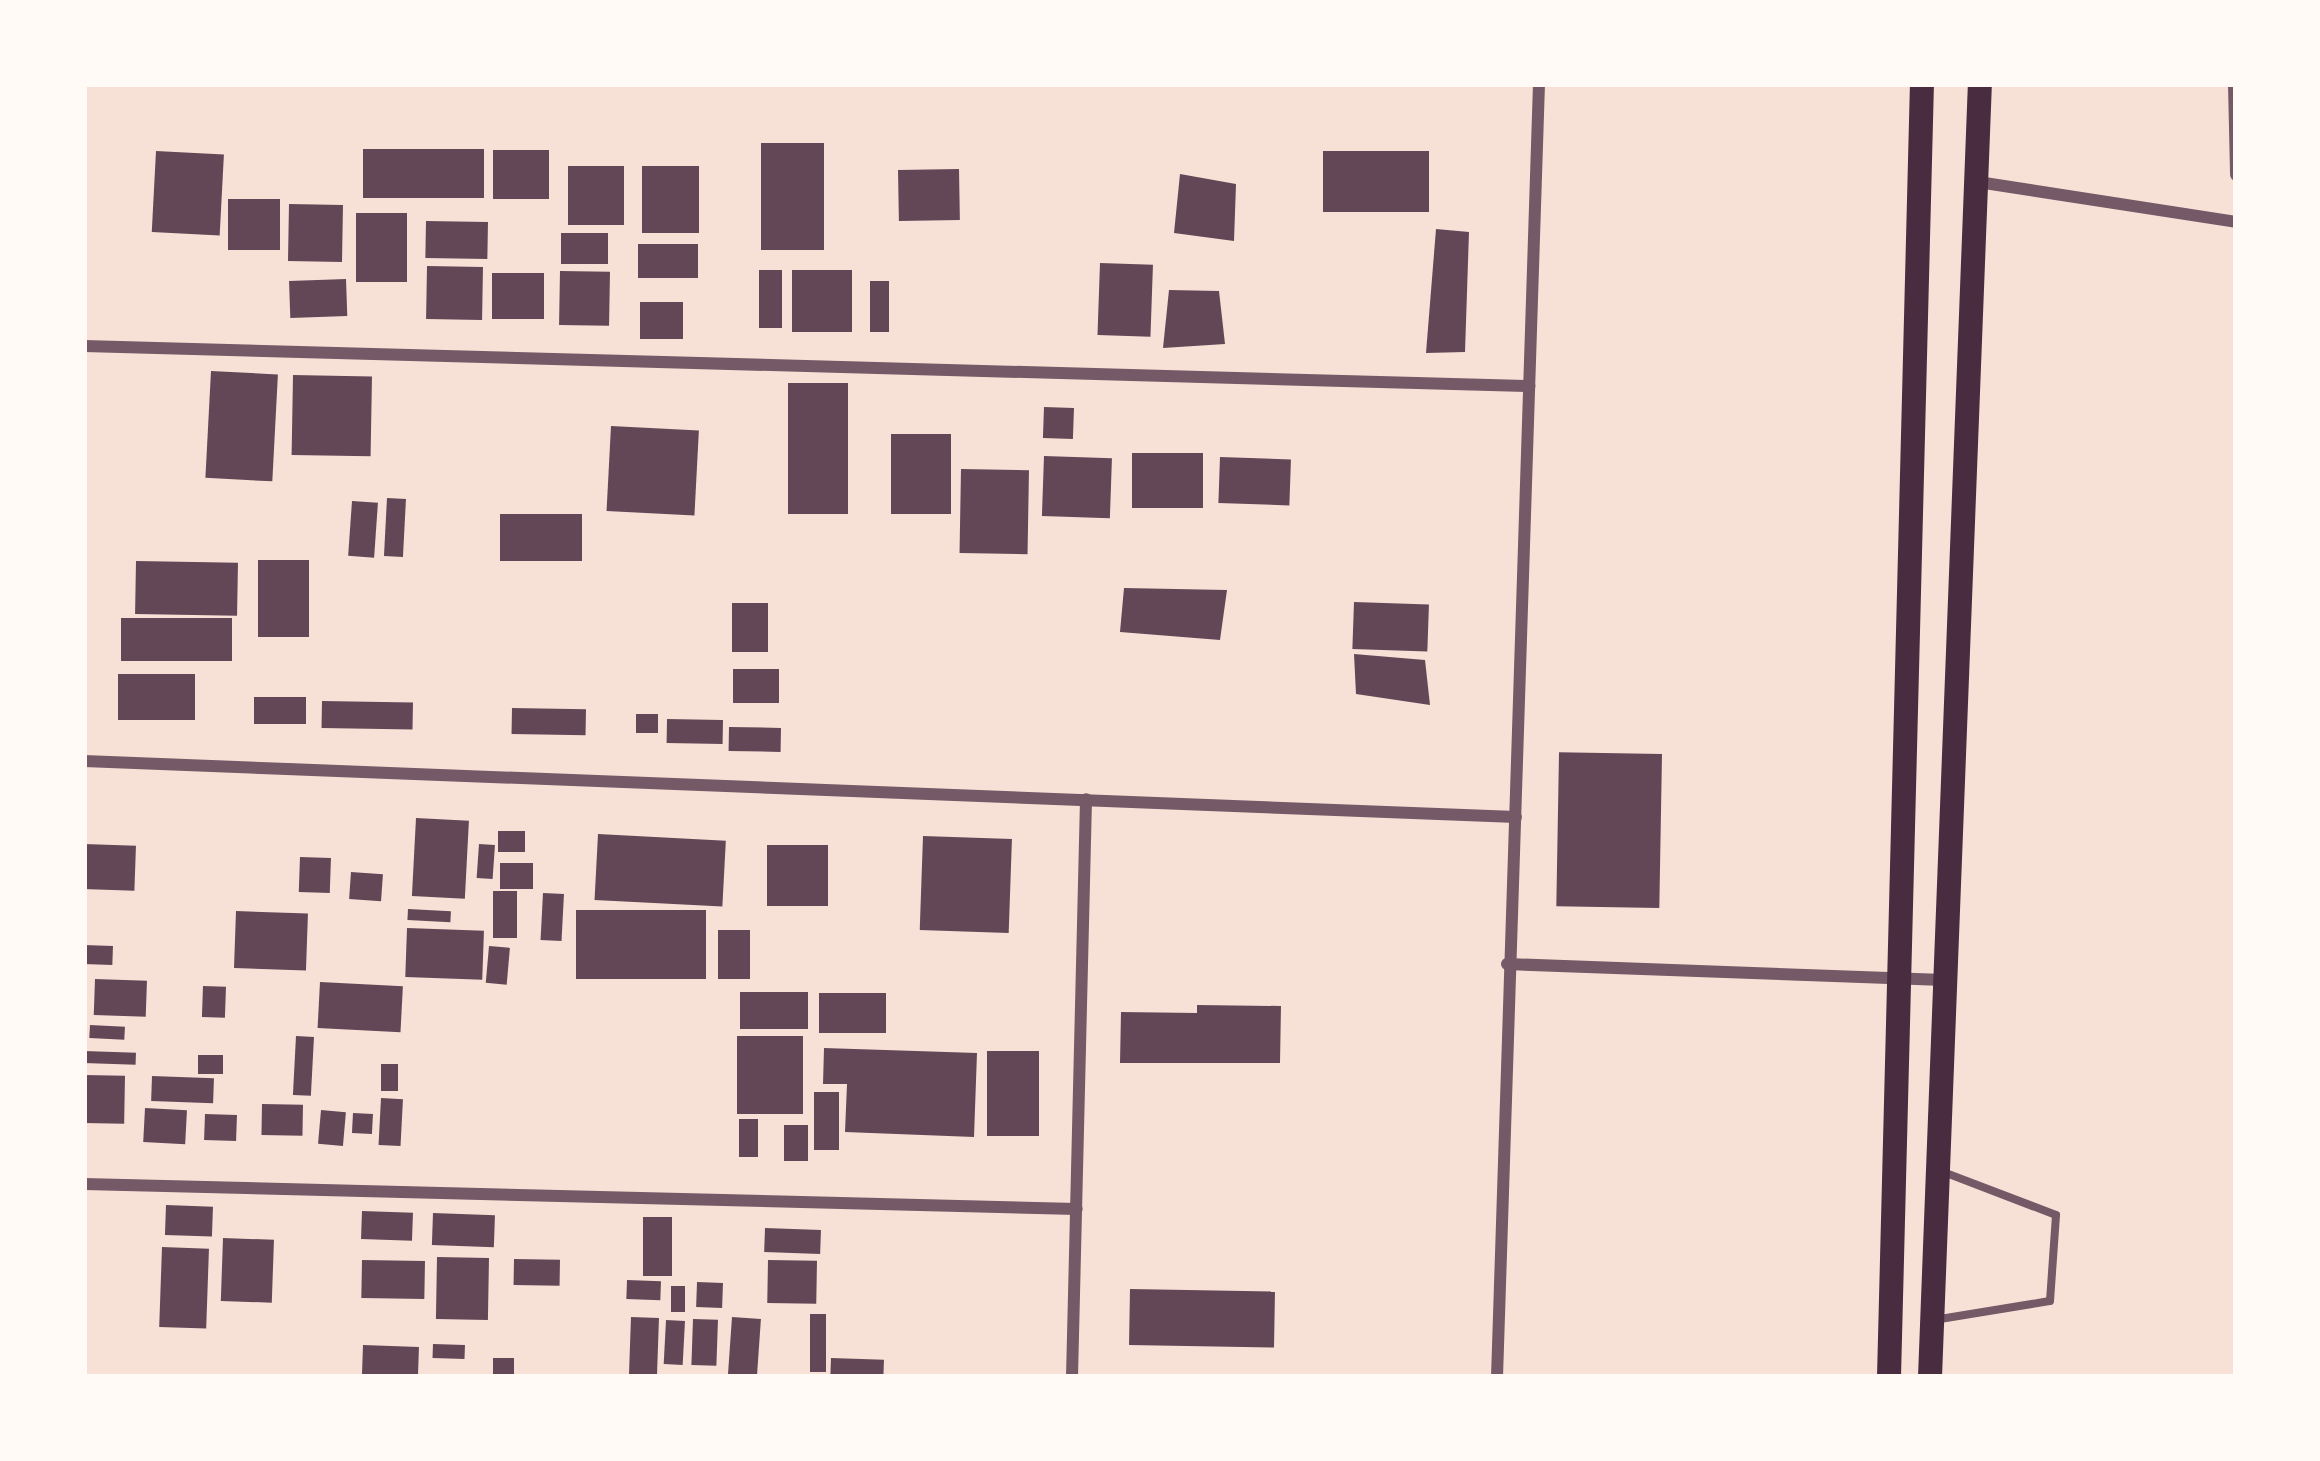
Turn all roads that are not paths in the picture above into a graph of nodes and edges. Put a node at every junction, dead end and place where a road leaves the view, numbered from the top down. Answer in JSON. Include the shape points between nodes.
{"nodes":[{"id":1,"x":1538,"y":84,"type":"edge"},
{"id":2,"x":1922,"y":84,"type":"edge"},
{"id":3,"x":1980,"y":84,"type":"edge"},
{"id":4,"x":2234,"y":84,"type":"edge"},
{"id":5,"x":2236,"y":176,"type":"edge"},
{"id":6,"x":1978,"y":182,"type":"junction"},
{"id":7,"x":2236,"y":222,"type":"edge"},
{"id":8,"x":84,"y":346,"type":"edge"},
{"id":9,"x":1529,"y":386,"type":"junction"},
{"id":10,"x":84,"y":760,"type":"edge"},
{"id":11,"x":1086,"y":799,"type":"junction"},
{"id":12,"x":1516,"y":817,"type":"junction"},
{"id":13,"x":1507,"y":964,"type":"junction"},
{"id":14,"x":1943,"y":980,"type":"junction"},
{"id":15,"x":1900,"y":982,"type":"junction"},
{"id":16,"x":1938,"y":1170,"type":"junction"},
{"id":17,"x":84,"y":1184,"type":"edge"},
{"id":18,"x":1077,"y":1209,"type":"junction"},
{"id":19,"x":1932,"y":1321,"type":"junction"},
{"id":20,"x":1072,"y":1377,"type":"edge"},
{"id":21,"x":1497,"y":1377,"type":"edge"},
{"id":22,"x":1889,"y":1377,"type":"edge"},
{"id":23,"x":1930,"y":1377,"type":"edge"}],
"edges":[{"from":1,"to":9,"type":"street"},
{"from":2,"to":15,"type":"main road"},
{"from":3,"to":6,"type":"main road"},
{"from":4,"to":5,"type":"street"},
{"from":6,"to":7,"type":"street"},
{"from":6,"to":14,"type":"main road"},
{"from":8,"to":9,"type":"street"},
{"from":9,"to":12,"type":"street"},
{"from":10,"to":11,"type":"street"},
{"from":11,"to":12,"type":"street"},
{"from":11,"to":18,"type":"street"},
{"from":12,"to":13,"type":"street"},
{"from":13,"to":15,"type":"street"},
{"from":13,"to":21,"type":"street"},
{"from":14,"to":15,"type":"street"},
{"from":14,"to":16,"type":"main road"},
{"from":15,"to":22,"type":"main road"},
{"from":16,"to":19,"type":"main road"},
{"from":16,"to":19,"type":"lane","via":[[2056,1216],[2050,1300]]},
{"from":17,"to":18,"type":"street"},
{"from":18,"to":20,"type":"street"},
{"from":19,"to":23,"type":"main road"}]}
